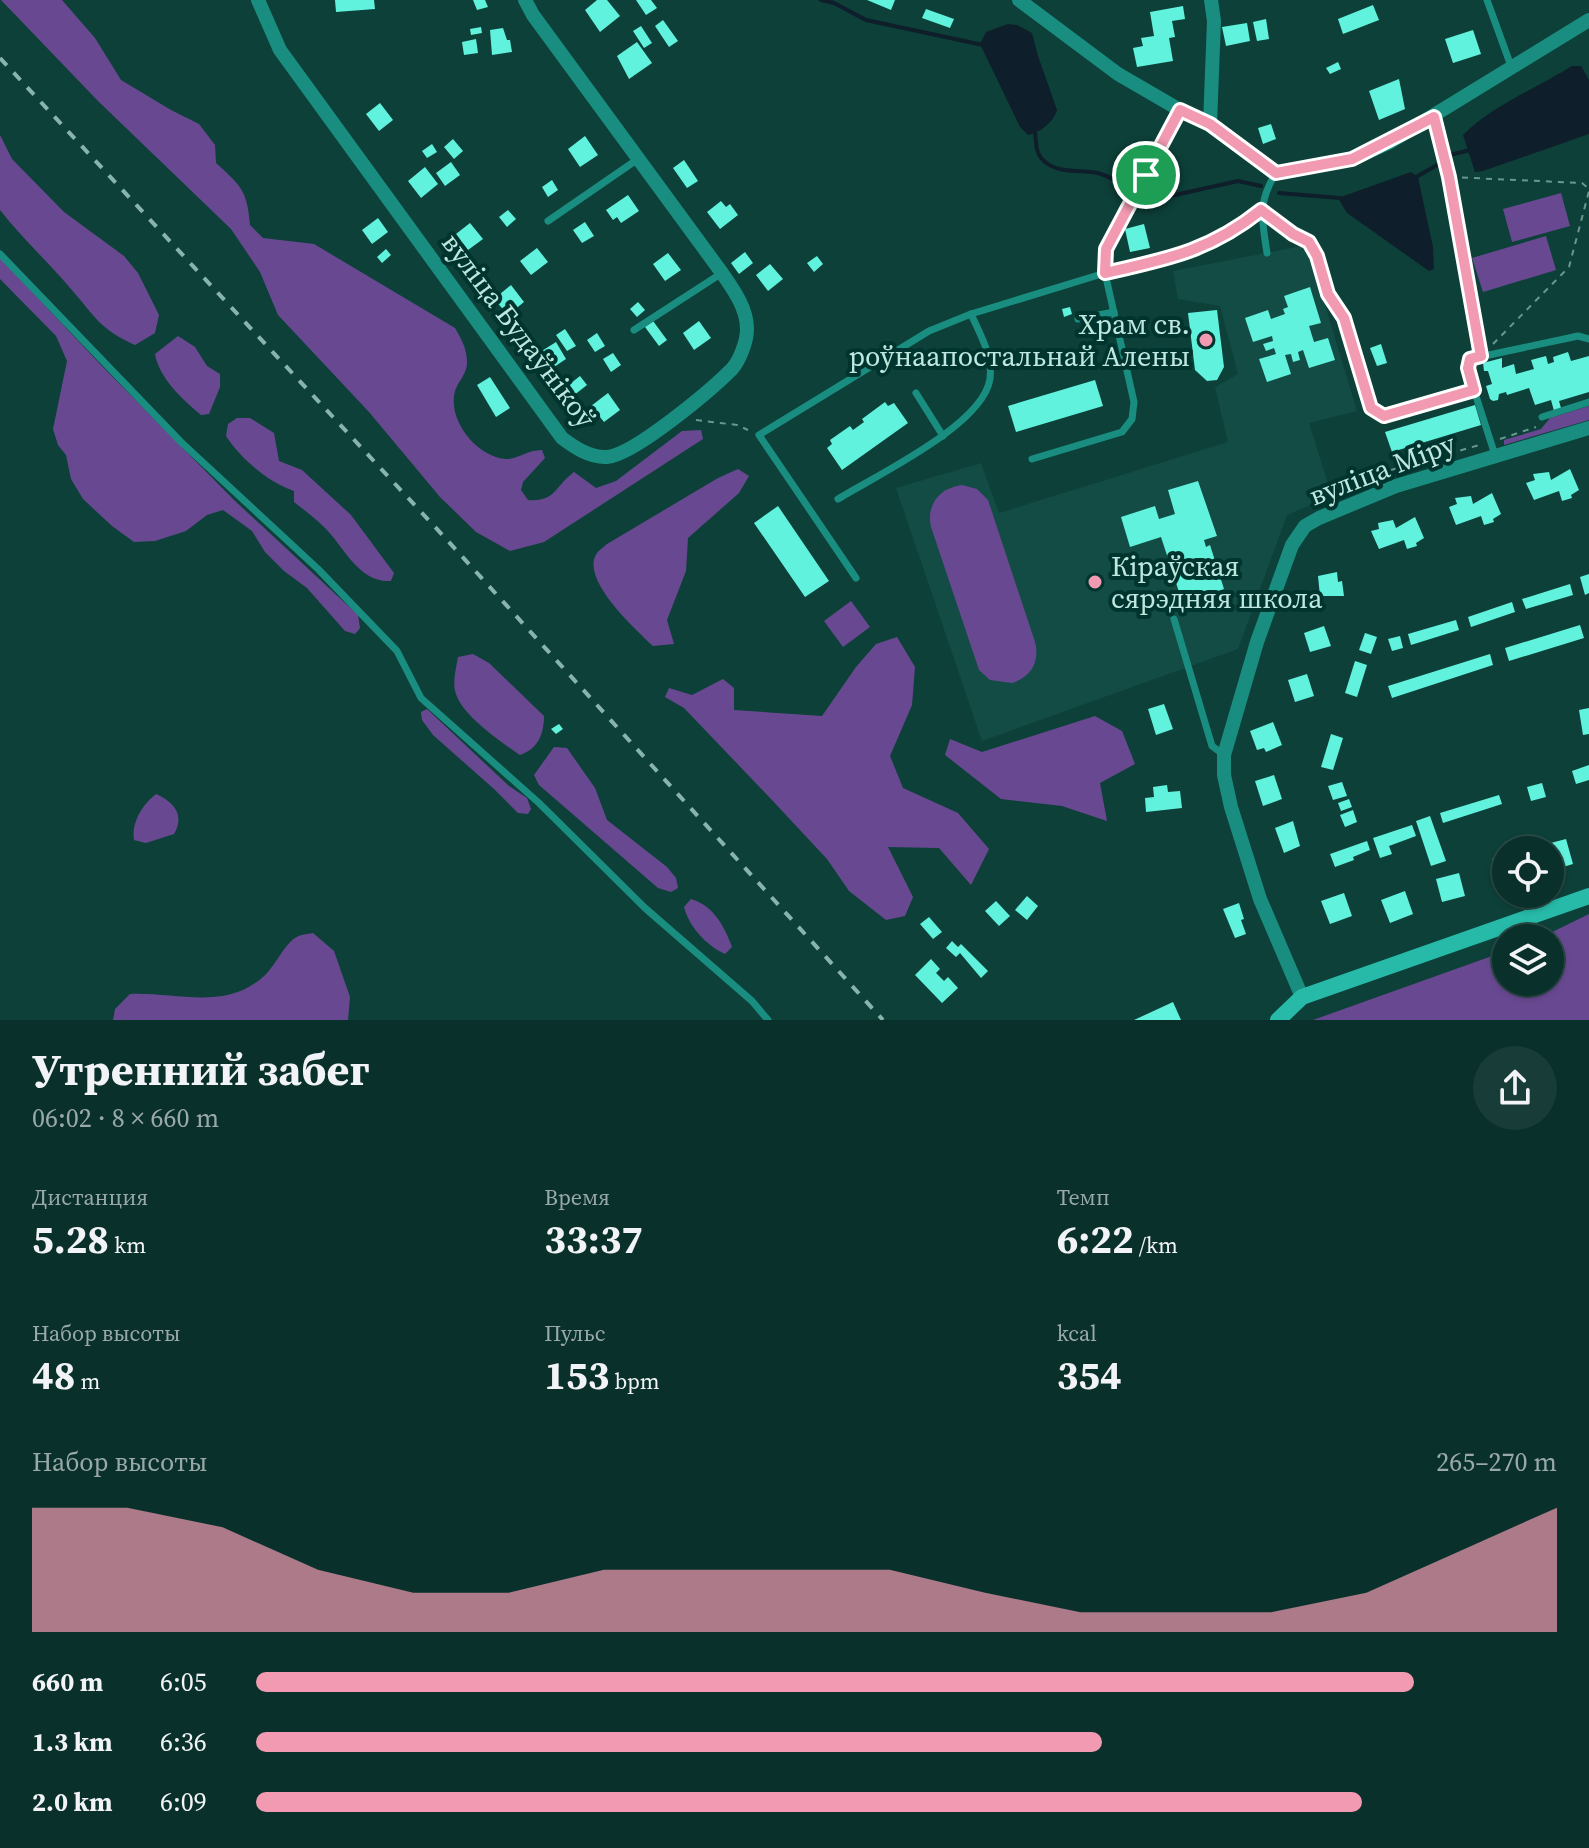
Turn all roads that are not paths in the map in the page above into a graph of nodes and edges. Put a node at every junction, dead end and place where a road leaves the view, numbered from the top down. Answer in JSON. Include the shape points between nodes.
{"nodes":[{"id":1,"x":258,"y":0,"type":"edge"},
{"id":2,"x":525,"y":0,"type":"edge"},
{"id":3,"x":1019,"y":0,"type":"edge"},
{"id":4,"x":1211,"y":0,"type":"edge"},
{"id":5,"x":1487,"y":0,"type":"edge"},
{"id":6,"x":1589,"y":20,"type":"edge"},
{"id":7,"x":1512,"y":68,"type":"junction"},
{"id":8,"x":1180,"y":110,"type":"junction"},
{"id":9,"x":1210,"y":124,"type":"junction"},
{"id":10,"x":638,"y":159,"type":"junction"},
{"id":11,"x":1276,"y":173,"type":"junction"},
{"id":12,"x":548,"y":221,"type":"dead end"},
{"id":13,"x":1267,"y":253,"type":"dead end"},
{"id":14,"x":0,"y":254,"type":"edge"},
{"id":15,"x":722,"y":273,"type":"junction"},
{"id":16,"x":1105,"y":273,"type":"junction"},
{"id":17,"x":1114,"y":312,"type":"junction"},
{"id":18,"x":971,"y":314,"type":"junction"},
{"id":19,"x":1078,"y":319,"type":"dead end"},
{"id":20,"x":634,"y":330,"type":"dead end"},
{"id":21,"x":1589,"y":339,"type":"edge"},
{"id":22,"x":1474,"y":390,"type":"junction"},
{"id":23,"x":916,"y":393,"type":"dead end"},
{"id":24,"x":1589,"y":402,"type":"edge"},
{"id":25,"x":1384,"y":416,"type":"road end"},
{"id":26,"x":1542,"y":417,"type":"road end"},
{"id":27,"x":1589,"y":428,"type":"edge"},
{"id":28,"x":943,"y":436,"type":"junction"},
{"id":29,"x":1493,"y":448,"type":"junction"},
{"id":30,"x":1032,"y":459,"type":"dead end"},
{"id":31,"x":838,"y":499,"type":"dead end"},
{"id":32,"x":856,"y":578,"type":"dead end"},
{"id":33,"x":1174,"y":619,"type":"dead end"},
{"id":34,"x":1224,"y":755,"type":"junction"},
{"id":35,"x":1589,"y":896,"type":"edge"},
{"id":36,"x":1302,"y":997,"type":"junction"},
{"id":37,"x":768,"y":1020,"type":"edge"},
{"id":38,"x":1278,"y":1020,"type":"edge"}],
"edges":[{"from":1,"to":15,"type":"street","name":"вуліца Будаўнікоў","via":[[280,50],[562,438],[577,449],[606,457],[626,451],[656,433],[734,367],[747,330],[745,311]]},
{"from":2,"to":10,"type":"street","name":"вуліца Будаўнікоў"},
{"from":3,"to":8,"type":"street","via":[[1118,74]]},
{"from":4,"to":9,"type":"street"},
{"from":5,"to":7,"type":"lane"},
{"from":6,"to":7,"type":"street"},
{"from":7,"to":11,"type":"street","via":[[1434,117],[1352,159]]},
{"from":8,"to":9,"type":"street"},
{"from":8,"to":16,"type":"lane","via":[[1106,249]]},
{"from":9,"to":11,"type":"street"},
{"from":10,"to":12,"type":"lane"},
{"from":10,"to":15,"type":"street","name":"вуліца Будаўнікоў"},
{"from":11,"to":13,"type":"lane","via":[[1261,210]]},
{"from":14,"to":37,"type":"lane","via":[[181,442],[397,651],[421,698]]},
{"from":15,"to":20,"type":"lane"},
{"from":16,"to":17,"type":"lane"},
{"from":16,"to":18,"type":"lane"},
{"from":17,"to":19,"type":"lane"},
{"from":17,"to":30,"type":"lane","via":[[1134,402],[1132,419],[1122,432]]},
{"from":18,"to":28,"type":"lane","via":[[988,355],[990,380],[976,410]]},
{"from":18,"to":32,"type":"lane","via":[[929,331],[759,435]]},
{"from":21,"to":22,"type":"lane","via":[[1578,336],[1470,359]]},
{"from":22,"to":25,"type":"lane"},
{"from":22,"to":29,"type":"lane"},
{"from":23,"to":28,"type":"lane"},
{"from":24,"to":26,"type":"lane"},
{"from":27,"to":29,"type":"street","name":"вуліца Міру"},
{"from":28,"to":31,"type":"lane"},
{"from":29,"to":34,"type":"street","name":"вуліца Міру","via":[[1305,526],[1292,545],[1257,642]]},
{"from":33,"to":34,"type":"lane","via":[[1212,746]]},
{"from":34,"to":36,"type":"street","name":"вуліца Міру","via":[[1231,807],[1260,899]]},
{"from":35,"to":36,"type":"street"},
{"from":36,"to":38,"type":"street"}]}
